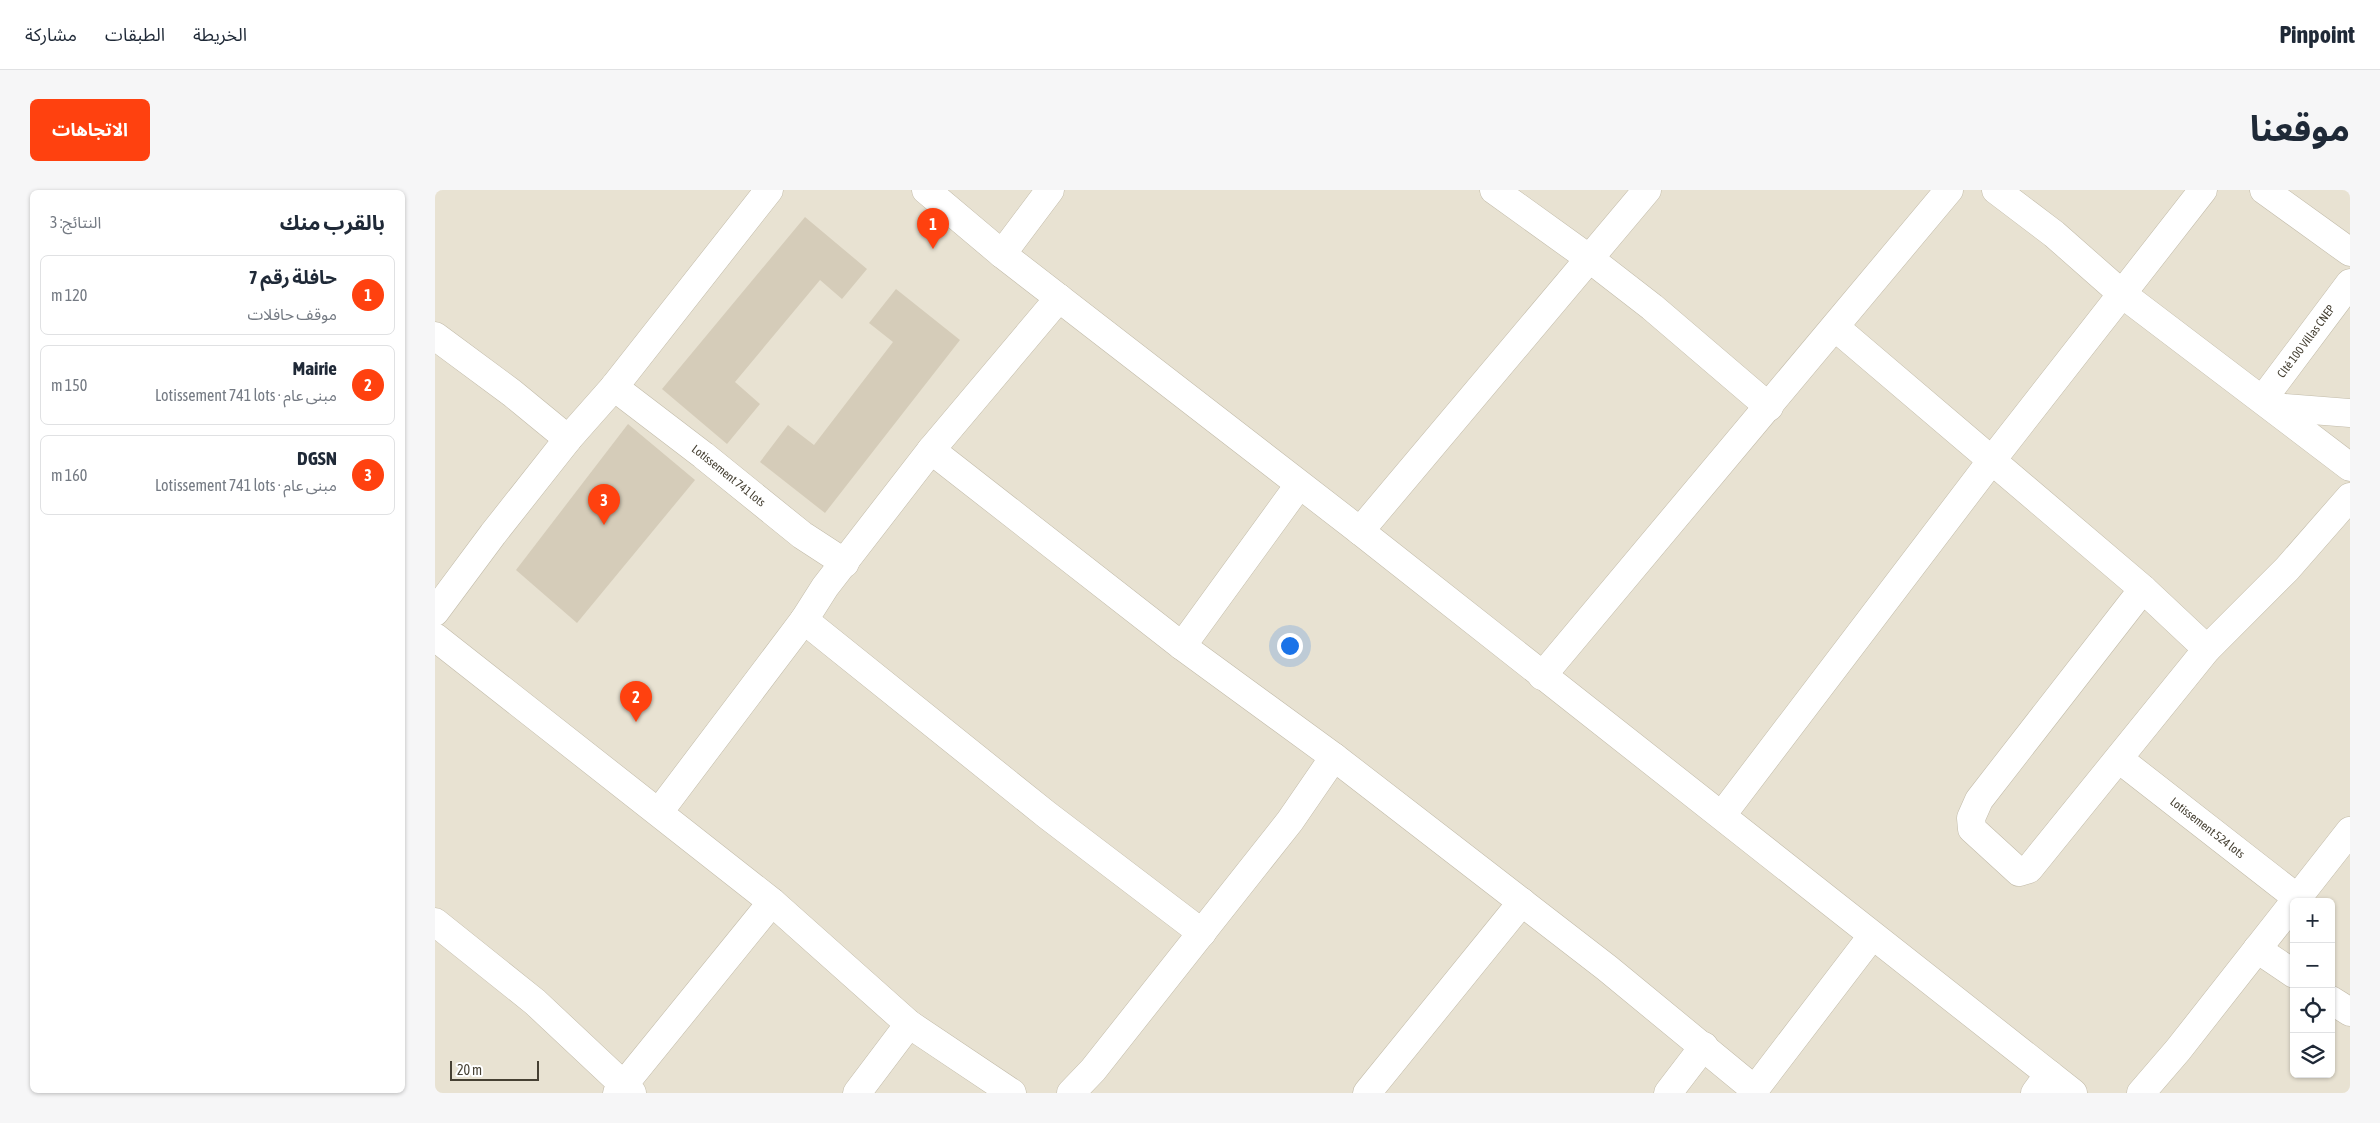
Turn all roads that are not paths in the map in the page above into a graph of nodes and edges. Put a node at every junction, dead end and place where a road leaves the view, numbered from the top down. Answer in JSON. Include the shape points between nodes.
{"nodes":[{"id":1,"x":769,"y":190,"type":"edge"},
{"id":2,"x":926,"y":190,"type":"edge"},
{"id":3,"x":1050,"y":190,"type":"edge"},
{"id":4,"x":1494,"y":190,"type":"edge"},
{"id":5,"x":1647,"y":190,"type":"edge"},
{"id":6,"x":1949,"y":190,"type":"edge"},
{"id":7,"x":2203,"y":190,"type":"edge"},
{"id":8,"x":2264,"y":190,"type":"edge"},
{"id":9,"x":2001,"y":191,"type":"edge"},
{"id":10,"x":2350,"y":252,"type":"edge"},
{"id":11,"x":1002,"y":254,"type":"junction"},
{"id":12,"x":1591,"y":259,"type":"junction"},
{"id":13,"x":2350,"y":283,"type":"edge"},
{"id":14,"x":2121,"y":293,"type":"junction"},
{"id":15,"x":1059,"y":298,"type":"junction"},
{"id":16,"x":1835,"y":328,"type":"junction"},
{"id":17,"x":435,"y":336,"type":"edge"},
{"id":18,"x":614,"y":387,"type":"junction"},
{"id":19,"x":2268,"y":403,"type":"junction"},
{"id":20,"x":1769,"y":407,"type":"junction"},
{"id":21,"x":2350,"y":413,"type":"edge"},
{"id":22,"x":569,"y":439,"type":"junction"},
{"id":23,"x":931,"y":450,"type":"junction"},
{"id":24,"x":1992,"y":460,"type":"junction"},
{"id":25,"x":2350,"y":467,"type":"edge"},
{"id":26,"x":1299,"y":485,"type":"junction"},
{"id":27,"x":2350,"y":497,"type":"edge"},
{"id":28,"x":1360,"y":531,"type":"junction"},
{"id":29,"x":845,"y":563,"type":"junction"},
{"id":30,"x":2143,"y":589,"type":"junction"},
{"id":31,"x":435,"y":612,"type":"edge"},
{"id":32,"x":804,"y":620,"type":"junction"},
{"id":33,"x":435,"y":637,"type":"edge"},
{"id":34,"x":1182,"y":646,"type":"junction"},
{"id":35,"x":2207,"y":649,"type":"junction"},
{"id":36,"x":1542,"y":676,"type":"junction"},
{"id":37,"x":1334,"y":757,"type":"junction"},
{"id":38,"x":2119,"y":759,"type":"junction"},
{"id":39,"x":659,"y":812,"type":"junction"},
{"id":40,"x":1722,"y":815,"type":"junction"},
{"id":41,"x":2350,"y":831,"type":"edge"},
{"id":42,"x":2296,"y":897,"type":"junction"},
{"id":43,"x":772,"y":902,"type":"junction"},
{"id":44,"x":1522,"y":902,"type":"junction"},
{"id":45,"x":435,"y":922,"type":"edge"},
{"id":46,"x":1202,"y":933,"type":"junction"},
{"id":47,"x":1872,"y":936,"type":"junction"},
{"id":48,"x":2257,"y":949,"type":"junction"},
{"id":49,"x":2290,"y":971,"type":"edge"},
{"id":50,"x":2335,"y":1003,"type":"edge"},
{"id":51,"x":2350,"y":1012,"type":"edge"},
{"id":52,"x":909,"y":1024,"type":"junction"},
{"id":53,"x":1704,"y":1046,"type":"junction"},
{"id":54,"x":2042,"y":1084,"type":"edge"},
{"id":55,"x":624,"y":1091,"type":"edge"},
{"id":56,"x":1753,"y":1091,"type":"edge"},
{"id":57,"x":857,"y":1093,"type":"edge"},
{"id":58,"x":1013,"y":1093,"type":"edge"},
{"id":59,"x":1071,"y":1093,"type":"edge"},
{"id":60,"x":1367,"y":1093,"type":"edge"},
{"id":61,"x":1668,"y":1093,"type":"edge"},
{"id":62,"x":2073,"y":1093,"type":"edge"},
{"id":63,"x":2141,"y":1093,"type":"edge"}],
"edges":[{"from":1,"to":18,"type":"street"},
{"from":2,"to":11,"type":"street"},
{"from":3,"to":11,"type":"street"},
{"from":4,"to":12,"type":"street"},
{"from":5,"to":12,"type":"street"},
{"from":6,"to":16,"type":"street"},
{"from":7,"to":14,"type":"street"},
{"from":8,"to":10,"type":"street"},
{"from":9,"to":14,"type":"street"},
{"from":11,"to":15,"type":"street"},
{"from":12,"to":20,"type":"street"},
{"from":12,"to":28,"type":"street"},
{"from":13,"to":19,"type":"street","name":"CIté 100 Villas CNEP"},
{"from":14,"to":19,"type":"street"},
{"from":14,"to":24,"type":"street"},
{"from":15,"to":23,"type":"street"},
{"from":15,"to":26,"type":"street"},
{"from":16,"to":20,"type":"street"},
{"from":16,"to":24,"type":"street"},
{"from":17,"to":22,"type":"street"},
{"from":18,"to":22,"type":"street"},
{"from":18,"to":29,"type":"street","name":"Lotissement 741 lots","via":[[802,535]]},
{"from":19,"to":21,"type":"street"},
{"from":19,"to":25,"type":"street"},
{"from":20,"to":36,"type":"street"},
{"from":22,"to":31,"type":"street"},
{"from":23,"to":29,"type":"street"},
{"from":23,"to":34,"type":"street"},
{"from":24,"to":30,"type":"street"},
{"from":24,"to":40,"type":"street"},
{"from":26,"to":28,"type":"street"},
{"from":26,"to":34,"type":"street"},
{"from":27,"to":35,"type":"street","via":[[2287,569]]},
{"from":28,"to":36,"type":"street"},
{"from":29,"to":32,"type":"street"},
{"from":30,"to":35,"type":"street"},
{"from":30,"to":38,"type":"street","via":[[1979,800],[1971,818],[1972,829],[2019,872],[2029,869]]},
{"from":32,"to":39,"type":"street"},
{"from":32,"to":46,"type":"street","via":[[1047,815]]},
{"from":33,"to":39,"type":"street"},
{"from":34,"to":37,"type":"street"},
{"from":35,"to":38,"type":"street"},
{"from":36,"to":40,"type":"street"},
{"from":37,"to":44,"type":"street"},
{"from":37,"to":46,"type":"street","via":[[1291,821]]},
{"from":38,"to":42,"type":"street","name":"Lotissement 524 lots"},
{"from":39,"to":43,"type":"street"},
{"from":40,"to":47,"type":"street"},
{"from":41,"to":42,"type":"street"},
{"from":42,"to":48,"type":"street"},
{"from":43,"to":52,"type":"street"},
{"from":43,"to":55,"type":"street"},
{"from":44,"to":53,"type":"street"},
{"from":44,"to":60,"type":"street"},
{"from":45,"to":55,"type":"street","via":[[535,1002]]},
{"from":46,"to":59,"type":"street"},
{"from":47,"to":54,"type":"street"},
{"from":47,"to":56,"type":"street"},
{"from":48,"to":49,"type":"street"},
{"from":48,"to":63,"type":"street"},
{"from":50,"to":51,"type":"street"},
{"from":52,"to":57,"type":"street"},
{"from":52,"to":58,"type":"street"},
{"from":53,"to":56,"type":"street"},
{"from":53,"to":61,"type":"street"},
{"from":54,"to":62,"type":"street"}]}
